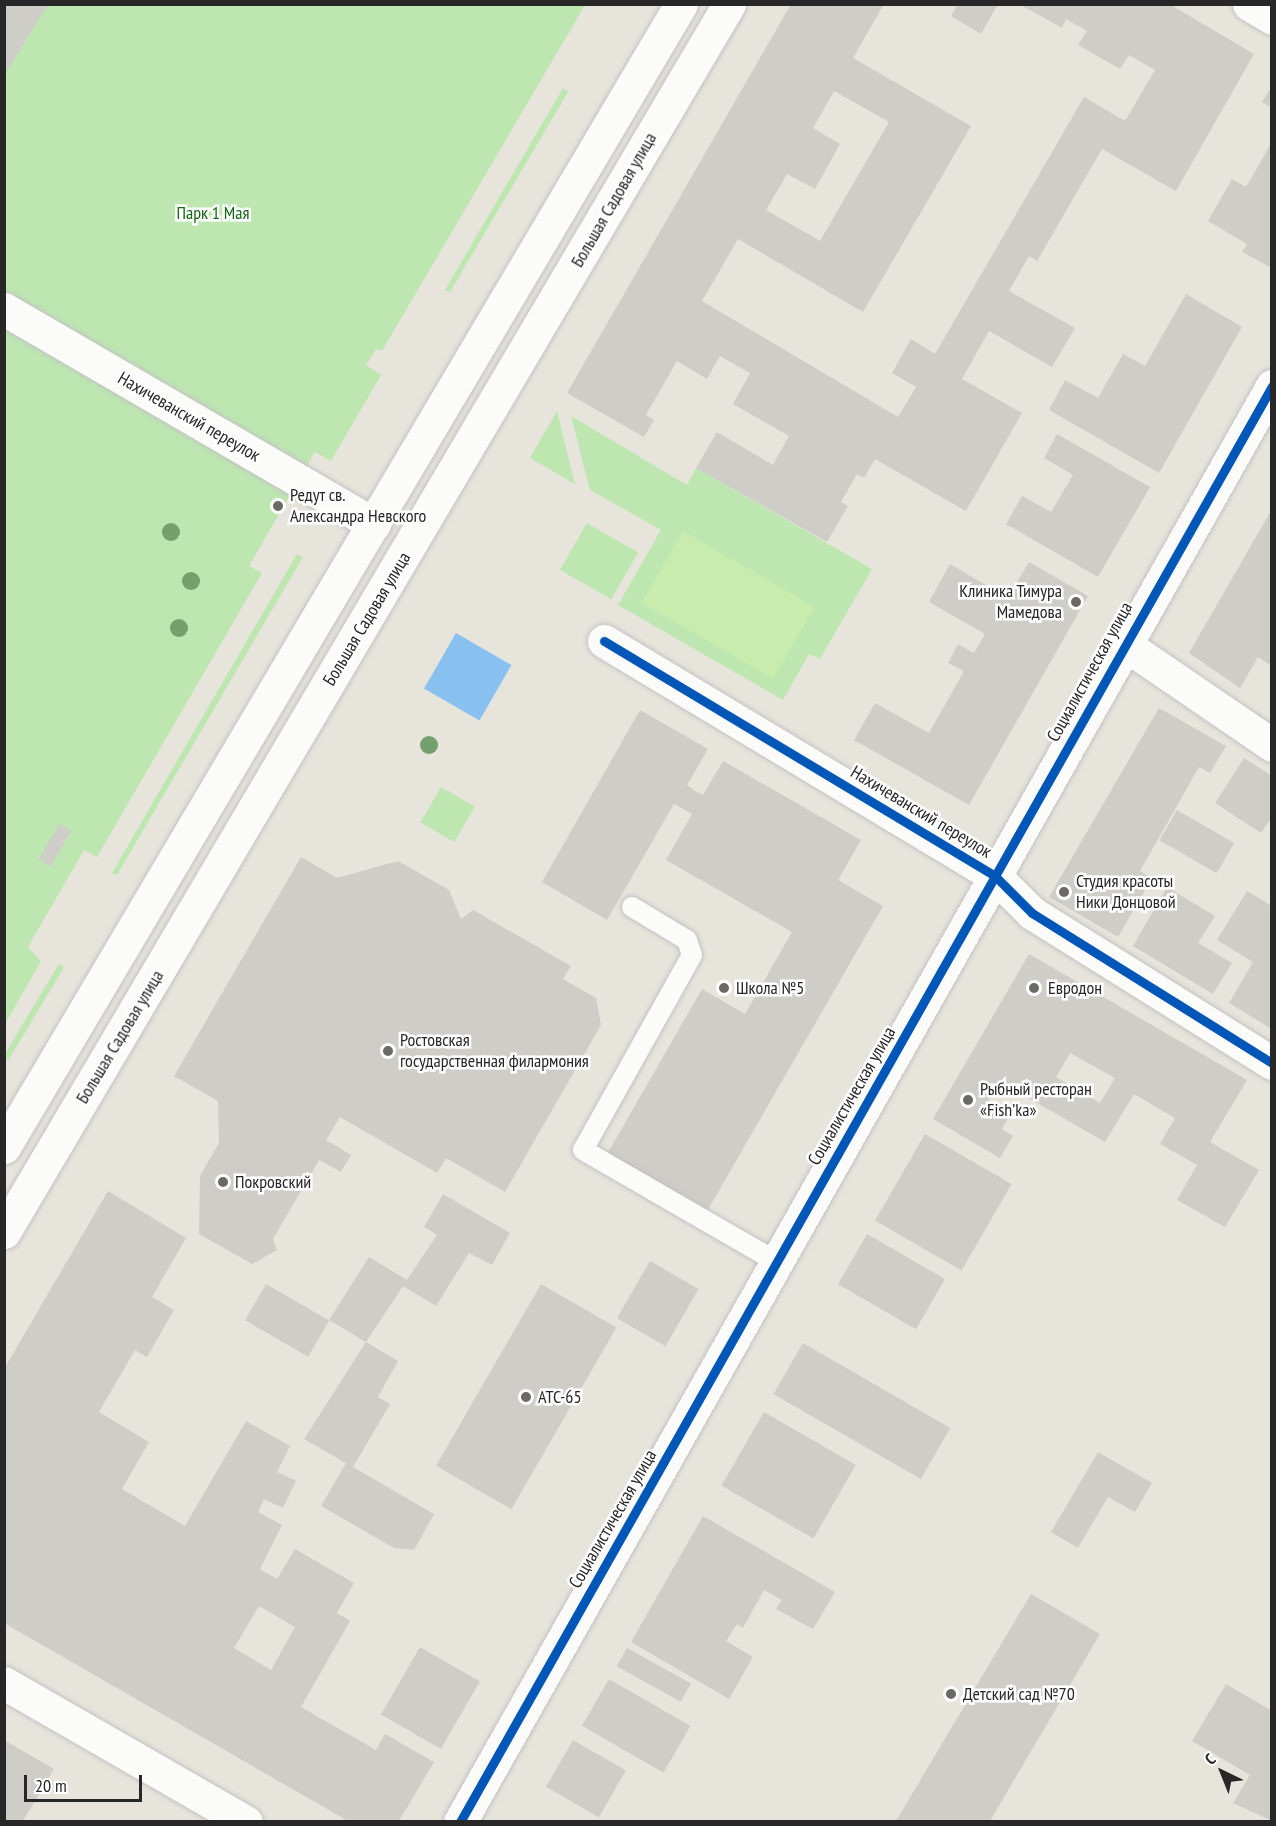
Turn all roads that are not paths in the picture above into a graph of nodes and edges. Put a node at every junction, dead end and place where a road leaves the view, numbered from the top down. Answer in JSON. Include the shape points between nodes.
{"nodes":[{"id":1,"x":681,"y":4,"type":"edge"},
{"id":2,"x":729,"y":4,"type":"edge"},
{"id":3,"x":1249,"y":4,"type":"edge"},
{"id":4,"x":1272,"y":18,"type":"edge"},
{"id":5,"x":4,"y":309,"type":"edge"},
{"id":6,"x":1272,"y":386,"type":"edge"},
{"id":7,"x":374,"y":525,"type":"junction"},
{"id":8,"x":604,"y":641,"type":"dead end"},
{"id":9,"x":1124,"y":644,"type":"junction"},
{"id":10,"x":1272,"y":745,"type":"edge"},
{"id":11,"x":995,"y":876,"type":"junction"},
{"id":12,"x":632,"y":907,"type":"dead end"},
{"id":13,"x":1272,"y":1064,"type":"edge"},
{"id":14,"x":4,"y":1147,"type":"edge"},
{"id":15,"x":4,"y":1232,"type":"edge"},
{"id":16,"x":777,"y":1262,"type":"junction"},
{"id":17,"x":4,"y":1683,"type":"edge"},
{"id":18,"x":246,"y":1821,"type":"edge"},
{"id":19,"x":460,"y":1821,"type":"edge"}],
"edges":[{"from":1,"to":7,"type":"street"},
{"from":2,"to":15,"type":"street","name":"Большая Садовая улица"},
{"from":3,"to":4,"type":"street"},
{"from":5,"to":7,"type":"street","name":"Нахичеванский переулок"},
{"from":6,"to":9,"type":"street","name":"Социалистическая улица"},
{"from":7,"to":14,"type":"street"},
{"from":8,"to":11,"type":"street","name":"Нахичеванский переулок"},
{"from":9,"to":10,"type":"street"},
{"from":9,"to":11,"type":"street","name":"Социалистическая улица"},
{"from":11,"to":13,"type":"street","name":"Нахичеванский переулок","via":[[1032,913]]},
{"from":11,"to":16,"type":"street","name":"Социалистическая улица"},
{"from":12,"to":16,"type":"lane","via":[[687,940],[692,955],[583,1150]]},
{"from":16,"to":19,"type":"street","name":"Социалистическая улица"},
{"from":17,"to":18,"type":"street"}]}
